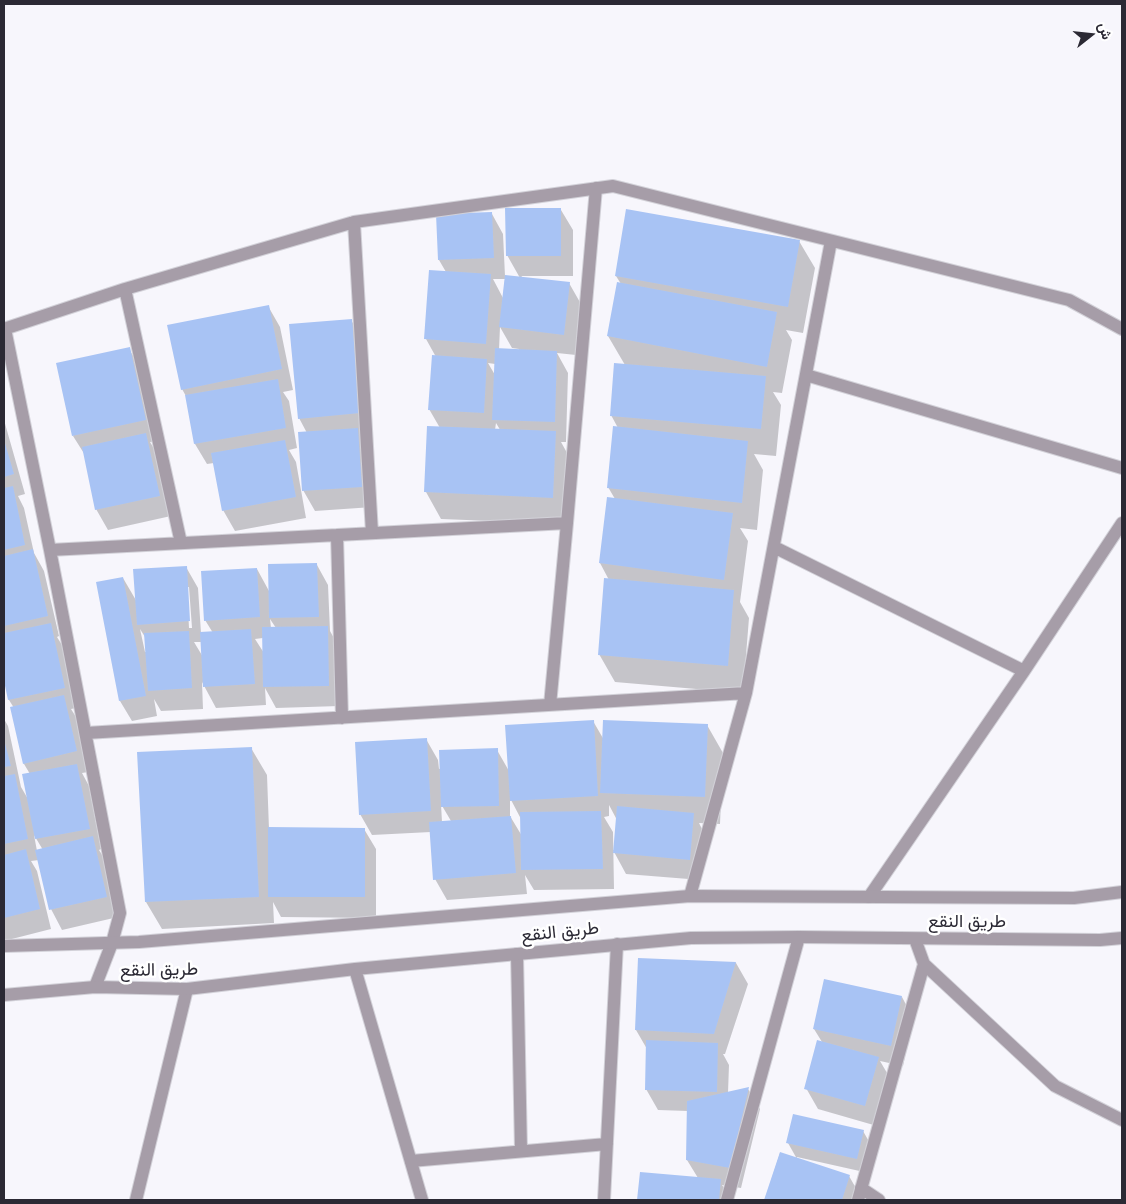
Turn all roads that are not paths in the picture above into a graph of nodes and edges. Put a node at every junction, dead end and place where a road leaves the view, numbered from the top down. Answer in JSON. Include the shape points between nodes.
{"nodes":[{"id":1,"x":596,"y":188,"type":"junction"},
{"id":2,"x":354,"y":222,"type":"junction"},
{"id":3,"x":831,"y":241,"type":"junction"},
{"id":4,"x":125,"y":289,"type":"junction"},
{"id":5,"x":4,"y":329,"type":"edge"},
{"id":6,"x":1122,"y":329,"type":"edge"},
{"id":7,"x":806,"y":375,"type":"junction"},
{"id":8,"x":1122,"y":468,"type":"edge"},
{"id":9,"x":567,"y":523,"type":"junction"},
{"id":10,"x":1122,"y":523,"type":"edge"},
{"id":11,"x":372,"y":533,"type":"junction"},
{"id":12,"x":337,"y":535,"type":"junction"},
{"id":13,"x":182,"y":543,"type":"junction"},
{"id":14,"x":774,"y":547,"type":"junction"},
{"id":15,"x":50,"y":550,"type":"junction"},
{"id":16,"x":1024,"y":671,"type":"junction"},
{"id":17,"x":746,"y":693,"type":"junction"},
{"id":18,"x":550,"y":705,"type":"junction"},
{"id":19,"x":342,"y":718,"type":"junction"},
{"id":20,"x":86,"y":733,"type":"junction"},
{"id":21,"x":1122,"y":892,"type":"edge"},
{"id":22,"x":690,"y":896,"type":"junction"},
{"id":23,"x":869,"y":897,"type":"junction"},
{"id":24,"x":799,"y":937,"type":"junction"},
{"id":25,"x":1122,"y":938,"type":"edge"},
{"id":26,"x":915,"y":939,"type":"junction"},
{"id":27,"x":112,"y":943,"type":"junction"},
{"id":28,"x":617,"y":944,"type":"junction"},
{"id":29,"x":4,"y":946,"type":"edge"},
{"id":30,"x":517,"y":954,"type":"junction"},
{"id":31,"x":924,"y":964,"type":"junction"},
{"id":32,"x":355,"y":969,"type":"junction"},
{"id":33,"x":95,"y":988,"type":"junction"},
{"id":34,"x":187,"y":989,"type":"junction"},
{"id":35,"x":4,"y":995,"type":"edge"},
{"id":36,"x":1122,"y":1120,"type":"edge"},
{"id":37,"x":607,"y":1144,"type":"junction"},
{"id":38,"x":521,"y":1151,"type":"junction"},
{"id":39,"x":411,"y":1161,"type":"junction"},
{"id":40,"x":859,"y":1194,"type":"edge"},
{"id":41,"x":136,"y":1200,"type":"edge"},
{"id":42,"x":422,"y":1200,"type":"edge"},
{"id":43,"x":604,"y":1200,"type":"edge"},
{"id":44,"x":727,"y":1200,"type":"edge"},
{"id":45,"x":879,"y":1200,"type":"edge"}],
"edges":[{"from":1,"to":2,"type":"street"},
{"from":1,"to":3,"type":"street","via":[[613,186]]},
{"from":1,"to":9,"type":"street"},
{"from":2,"to":4,"type":"street"},
{"from":2,"to":11,"type":"street"},
{"from":3,"to":6,"type":"street","via":[[1068,300]]},
{"from":3,"to":7,"type":"street"},
{"from":4,"to":5,"type":"street"},
{"from":4,"to":13,"type":"street"},
{"from":5,"to":15,"type":"street"},
{"from":7,"to":8,"type":"street"},
{"from":7,"to":14,"type":"street"},
{"from":9,"to":11,"type":"street"},
{"from":9,"to":18,"type":"street"},
{"from":10,"to":16,"type":"street"},
{"from":11,"to":12,"type":"street"},
{"from":12,"to":13,"type":"street"},
{"from":12,"to":19,"type":"street"},
{"from":13,"to":15,"type":"street"},
{"from":14,"to":16,"type":"street"},
{"from":14,"to":17,"type":"street"},
{"from":15,"to":20,"type":"street"},
{"from":16,"to":23,"type":"street"},
{"from":17,"to":18,"type":"street"},
{"from":17,"to":22,"type":"street"},
{"from":18,"to":19,"type":"street"},
{"from":19,"to":20,"type":"street"},
{"from":20,"to":27,"type":"street","via":[[120,913]]},
{"from":21,"to":23,"type":"street","name":"طريق النقع","via":[[1074,898]]},
{"from":22,"to":23,"type":"street","name":"طريق النقع"},
{"from":22,"to":27,"type":"street","name":"طريق النقع"},
{"from":24,"to":26,"type":"street","name":"طريق النقع"},
{"from":24,"to":28,"type":"street","name":"طريق النقع","via":[[691,938]]},
{"from":24,"to":44,"type":"street"},
{"from":25,"to":26,"type":"street","name":"طريق النقع"},
{"from":26,"to":31,"type":"street"},
{"from":27,"to":29,"type":"street","name":"طريق النقع"},
{"from":27,"to":33,"type":"street"},
{"from":28,"to":30,"type":"street","name":"طريق النقع"},
{"from":28,"to":37,"type":"street"},
{"from":30,"to":32,"type":"street","name":"طريق النقع"},
{"from":30,"to":38,"type":"street"},
{"from":31,"to":36,"type":"street","via":[[1055,1086]]},
{"from":31,"to":40,"type":"street"},
{"from":32,"to":34,"type":"street","name":"طريق النقع"},
{"from":32,"to":39,"type":"street"},
{"from":33,"to":34,"type":"street","name":"طريق النقع"},
{"from":33,"to":35,"type":"street","name":"طريق النقع"},
{"from":34,"to":41,"type":"street"},
{"from":37,"to":38,"type":"street"},
{"from":37,"to":43,"type":"street"},
{"from":38,"to":39,"type":"street"},
{"from":39,"to":42,"type":"street"},
{"from":40,"to":45,"type":"street"}]}
